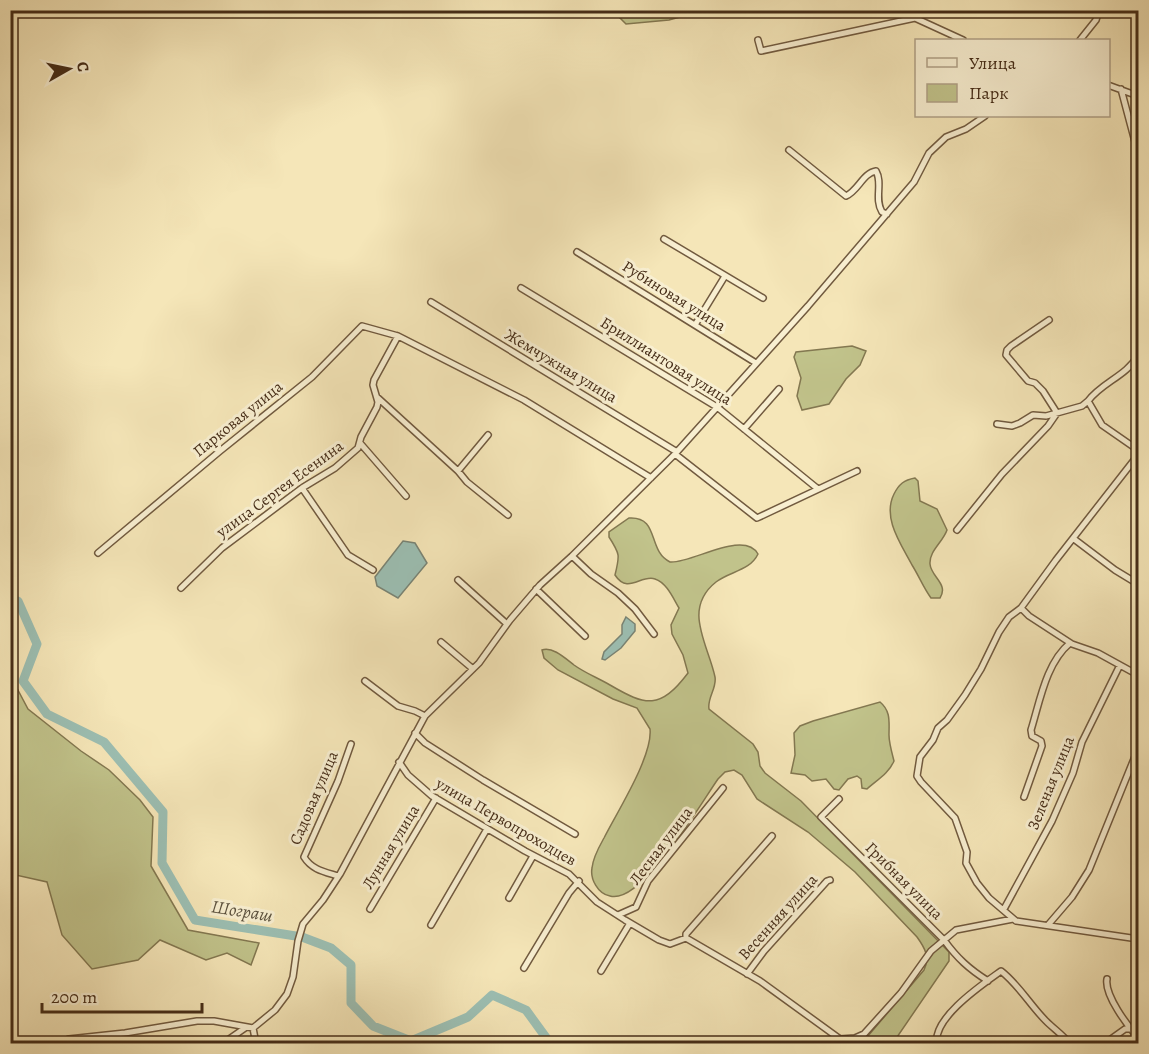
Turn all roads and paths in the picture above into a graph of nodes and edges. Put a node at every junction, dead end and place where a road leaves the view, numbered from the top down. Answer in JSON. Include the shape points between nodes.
{"nodes":[{"id":1,"x":1099,"y":10,"type":"edge"},
{"id":2,"x":961,"y":39,"type":"edge"},
{"id":3,"x":1081,"y":39,"type":"edge"},
{"id":4,"x":758,"y":40,"type":"dead end"},
{"id":5,"x":1110,"y":86,"type":"edge"},
{"id":6,"x":1120,"y":89,"type":"junction"},
{"id":7,"x":1138,"y":96,"type":"edge"},
{"id":8,"x":984,"y":117,"type":"edge"},
{"id":9,"x":789,"y":150,"type":"dead end"},
{"id":10,"x":1138,"y":153,"type":"edge"},
{"id":11,"x":887,"y":214,"type":"junction"},
{"id":12,"x":664,"y":239,"type":"dead end"},
{"id":13,"x":577,"y":252,"type":"dead end"},
{"id":14,"x":725,"y":276,"type":"junction"},
{"id":15,"x":521,"y":288,"type":"dead end"},
{"id":16,"x":763,"y":298,"type":"dead end"},
{"id":17,"x":431,"y":302,"type":"dead end"},
{"id":18,"x":1049,"y":320,"type":"dead end"},
{"id":19,"x":695,"y":325,"type":"junction"},
{"id":20,"x":398,"y":336,"type":"junction"},
{"id":21,"x":1138,"y":355,"type":"edge"},
{"id":22,"x":756,"y":363,"type":"junction"},
{"id":23,"x":779,"y":389,"type":"dead end"},
{"id":24,"x":377,"y":397,"type":"junction"},
{"id":25,"x":1088,"y":402,"type":"junction"},
{"id":26,"x":717,"y":407,"type":"junction"},
{"id":27,"x":1057,"y":413,"type":"junction"},
{"id":28,"x":997,"y":424,"type":"dead end"},
{"id":29,"x":744,"y":429,"type":"junction"},
{"id":30,"x":488,"y":435,"type":"dead end"},
{"id":31,"x":360,"y":443,"type":"junction"},
{"id":32,"x":1138,"y":450,"type":"edge"},
{"id":33,"x":676,"y":453,"type":"junction"},
{"id":34,"x":1138,"y":455,"type":"edge"},
{"id":35,"x":458,"y":471,"type":"junction"},
{"id":36,"x":857,"y":471,"type":"dead end"},
{"id":37,"x":651,"y":478,"type":"junction"},
{"id":38,"x":302,"y":488,"type":"junction"},
{"id":39,"x":818,"y":489,"type":"junction"},
{"id":40,"x":406,"y":496,"type":"dead end"},
{"id":41,"x":508,"y":515,"type":"dead end"},
{"id":42,"x":957,"y":530,"type":"dead end"},
{"id":43,"x":1074,"y":539,"type":"junction"},
{"id":44,"x":98,"y":553,"type":"dead end"},
{"id":45,"x":572,"y":556,"type":"junction"},
{"id":46,"x":373,"y":570,"type":"dead end"},
{"id":47,"x":458,"y":580,"type":"dead end"},
{"id":48,"x":1138,"y":584,"type":"edge"},
{"id":49,"x":181,"y":588,"type":"dead end"},
{"id":50,"x":536,"y":589,"type":"junction"},
{"id":51,"x":1021,"y":608,"type":"junction"},
{"id":52,"x":507,"y":624,"type":"junction"},
{"id":53,"x":654,"y":634,"type":"dead end"},
{"id":54,"x":585,"y":636,"type":"dead end"},
{"id":55,"x":441,"y":642,"type":"dead end"},
{"id":56,"x":1071,"y":643,"type":"junction"},
{"id":57,"x":1120,"y":665,"type":"junction"},
{"id":58,"x":473,"y":669,"type":"junction"},
{"id":59,"x":1138,"y":675,"type":"edge"},
{"id":60,"x":365,"y":681,"type":"dead end"},
{"id":61,"x":425,"y":716,"type":"junction"},
{"id":62,"x":415,"y":733,"type":"junction"},
{"id":63,"x":351,"y":744,"type":"dead end"},
{"id":64,"x":1138,"y":749,"type":"edge"},
{"id":65,"x":399,"y":762,"type":"junction"},
{"id":66,"x":723,"y":788,"type":"dead end"},
{"id":67,"x":1024,"y":797,"type":"dead end"},
{"id":68,"x":436,"y":798,"type":"junction"},
{"id":69,"x":839,"y":799,"type":"dead end"},
{"id":70,"x":487,"y":829,"type":"junction"},
{"id":71,"x":575,"y":834,"type":"dead end"},
{"id":72,"x":772,"y":836,"type":"dead end"},
{"id":73,"x":533,"y":856,"type":"junction"},
{"id":74,"x":338,"y":876,"type":"junction"},
{"id":75,"x":831,"y":880,"type":"dead end"},
{"id":76,"x":579,"y":882,"type":"junction"},
{"id":77,"x":509,"y":898,"type":"dead end"},
{"id":78,"x":370,"y":909,"type":"dead end"},
{"id":79,"x":1004,"y":909,"type":"junction"},
{"id":80,"x":618,"y":915,"type":"junction"},
{"id":81,"x":1013,"y":919,"type":"junction"},
{"id":82,"x":630,"y":923,"type":"junction"},
{"id":83,"x":431,"y":925,"type":"dead end"},
{"id":84,"x":1048,"y":925,"type":"junction"},
{"id":85,"x":686,"y":938,"type":"junction"},
{"id":86,"x":1138,"y":939,"type":"edge"},
{"id":87,"x":944,"y":940,"type":"junction"},
{"id":88,"x":524,"y":968,"type":"dead end"},
{"id":89,"x":601,"y":971,"type":"dead end"},
{"id":90,"x":747,"y":974,"type":"junction"},
{"id":91,"x":1107,"y":979,"type":"dead end"},
{"id":92,"x":988,"y":981,"type":"junction"},
{"id":93,"x":246,"y":1027,"type":"junction"},
{"id":94,"x":253,"y":1028,"type":"junction"},
{"id":95,"x":1131,"y":1029,"type":"junction"},
{"id":96,"x":1138,"y":1038,"type":"edge"},
{"id":97,"x":69,"y":1039,"type":"dead end"},
{"id":98,"x":222,"y":1044,"type":"edge"},
{"id":99,"x":256,"y":1044,"type":"edge"},
{"id":100,"x":937,"y":1044,"type":"edge"},
{"id":101,"x":1070,"y":1044,"type":"edge"},
{"id":102,"x":1104,"y":1044,"type":"edge"}],
"edges":[{"from":1,"to":3,"type":"street"},
{"from":2,"to":4,"type":"street","via":[[915,18],[761,51]]},
{"from":5,"to":6,"type":"street"},
{"from":6,"to":7,"type":"street"},
{"from":6,"to":10,"type":"street"},
{"from":8,"to":11,"type":"street","via":[[946,137],[929,153],[914,182]]},
{"from":9,"to":11,"type":"street","via":[[846,196],[876,171],[878,202]]},
{"from":11,"to":22,"type":"street"},
{"from":12,"to":14,"type":"street"},
{"from":13,"to":19,"type":"street","name":"Рубиновая улица"},
{"from":14,"to":16,"type":"street"},
{"from":14,"to":19,"type":"street"},
{"from":15,"to":26,"type":"street","name":"Бриллиантовая улица"},
{"from":17,"to":33,"type":"street","name":"Жемчужная улица"},
{"from":18,"to":27,"type":"street","via":[[1011,346],[1006,355],[1028,381],[1043,391]]},
{"from":19,"to":22,"type":"street","name":"Рубиновая улица"},
{"from":20,"to":24,"type":"street","name":"улица Сергея Есенина","via":[[374,380]]},
{"from":20,"to":37,"type":"street","name":"Парковая улица","via":[[524,400]]},
{"from":20,"to":44,"type":"street","name":"Парковая улица","via":[[366,325],[358,328],[312,377]]},
{"from":21,"to":25,"type":"street","via":[[1132,366],[1094,393]]},
{"from":22,"to":26,"type":"street"},
{"from":23,"to":29,"type":"street"},
{"from":24,"to":31,"type":"street","name":"улица Сергея Есенина","via":[[377,407]]},
{"from":24,"to":35,"type":"street"},
{"from":25,"to":27,"type":"street"},
{"from":25,"to":32,"type":"street","via":[[1102,425]]},
{"from":26,"to":29,"type":"street","name":"Бриллиантовая улица"},
{"from":26,"to":33,"type":"street"},
{"from":27,"to":28,"type":"street","via":[[1033,415],[1012,426]]},
{"from":27,"to":42,"type":"street"},
{"from":29,"to":39,"type":"street","name":"Бриллиантовая улица"},
{"from":30,"to":35,"type":"street"},
{"from":31,"to":38,"type":"street","name":"улица Сергея Есенина","via":[[349,456]]},
{"from":31,"to":40,"type":"street"},
{"from":33,"to":37,"type":"street"},
{"from":33,"to":39,"type":"street","name":"Жемчужная улица","via":[[757,518]]},
{"from":34,"to":43,"type":"street"},
{"from":35,"to":41,"type":"street"},
{"from":36,"to":39,"type":"street","name":"Жемчужная улица"},
{"from":37,"to":45,"type":"street"},
{"from":38,"to":46,"type":"street","via":[[348,555]]},
{"from":38,"to":49,"type":"street","name":"улица Сергея Есенина","via":[[222,548]]},
{"from":43,"to":48,"type":"street"},
{"from":43,"to":51,"type":"street"},
{"from":45,"to":50,"type":"street"},
{"from":45,"to":53,"type":"street","via":[[635,609]]},
{"from":47,"to":52,"type":"street"},
{"from":50,"to":52,"type":"street"},
{"from":50,"to":54,"type":"street"},
{"from":51,"to":56,"type":"street"},
{"from":51,"to":79,"type":"street","via":[[1009,617],[981,669],[926,746],[917,776],[955,818],[969,871],[989,898]]},
{"from":52,"to":58,"type":"street"},
{"from":55,"to":58,"type":"street"},
{"from":56,"to":57,"type":"street"},
{"from":56,"to":67,"type":"street","via":[[1056,660],[1031,730],[1042,746]]},
{"from":57,"to":59,"type":"street"},
{"from":57,"to":79,"type":"street","name":"Зеленая улица","via":[[1083,742],[1052,821]]},
{"from":58,"to":61,"type":"street"},
{"from":60,"to":61,"type":"street","via":[[398,706]]},
{"from":61,"to":62,"type":"street"},
{"from":62,"to":65,"type":"street"},
{"from":62,"to":71,"type":"street","via":[[483,780]]},
{"from":63,"to":74,"type":"street","name":"Садовая улица","via":[[304,858],[308,864]]},
{"from":64,"to":84,"type":"street","via":[[1089,870]]},
{"from":65,"to":68,"type":"street","name":"улица Первопроходцев","via":[[416,783]]},
{"from":65,"to":74,"type":"street"},
{"from":66,"to":80,"type":"street","name":"Лесная улица","via":[[648,881],[636,907]]},
{"from":68,"to":70,"type":"street","name":"улица Первопроходцев"},
{"from":68,"to":78,"type":"street","name":"Лунная улица"},
{"from":69,"to":87,"type":"street","name":"Грибная улица","via":[[821,817]]},
{"from":70,"to":73,"type":"street","name":"улица Первопроходцев"},
{"from":70,"to":83,"type":"street"},
{"from":72,"to":85,"type":"street"},
{"from":73,"to":76,"type":"street","name":"улица Первопроходцев"},
{"from":73,"to":77,"type":"street"},
{"from":74,"to":94,"type":"street","via":[[303,924],[287,994]]},
{"from":75,"to":90,"type":"street","name":"Весенняя улица"},
{"from":76,"to":80,"type":"street","name":"улица Первопроходцев","via":[[597,902]]},
{"from":76,"to":88,"type":"street"},
{"from":79,"to":81,"type":"street"},
{"from":80,"to":82,"type":"street","name":"улица Первопроходцев"},
{"from":81,"to":84,"type":"street"},
{"from":81,"to":87,"type":"street","via":[[965,926]]},
{"from":82,"to":85,"type":"street","name":"улица Первопроходцев","via":[[670,944]]},
{"from":82,"to":89,"type":"street"},
{"from":84,"to":86,"type":"street"},
{"from":85,"to":90,"type":"street"},
{"from":87,"to":90,"type":"street","via":[[931,951],[882,1015],[855,1038],[840,1039]]},
{"from":87,"to":92,"type":"street","name":"Грибная улица","via":[[955,956]]},
{"from":91,"to":95,"type":"street","via":[[1112,1000]]},
{"from":92,"to":100,"type":"street","via":[[952,1011],[938,1032]]},
{"from":92,"to":101,"type":"street","via":[[1001,971]]},
{"from":93,"to":94,"type":"street"},
{"from":93,"to":97,"type":"street","via":[[197,1020]]},
{"from":93,"to":98,"type":"street"},
{"from":94,"to":99,"type":"street"},
{"from":95,"to":96,"type":"street"},
{"from":95,"to":102,"type":"street"}]}
